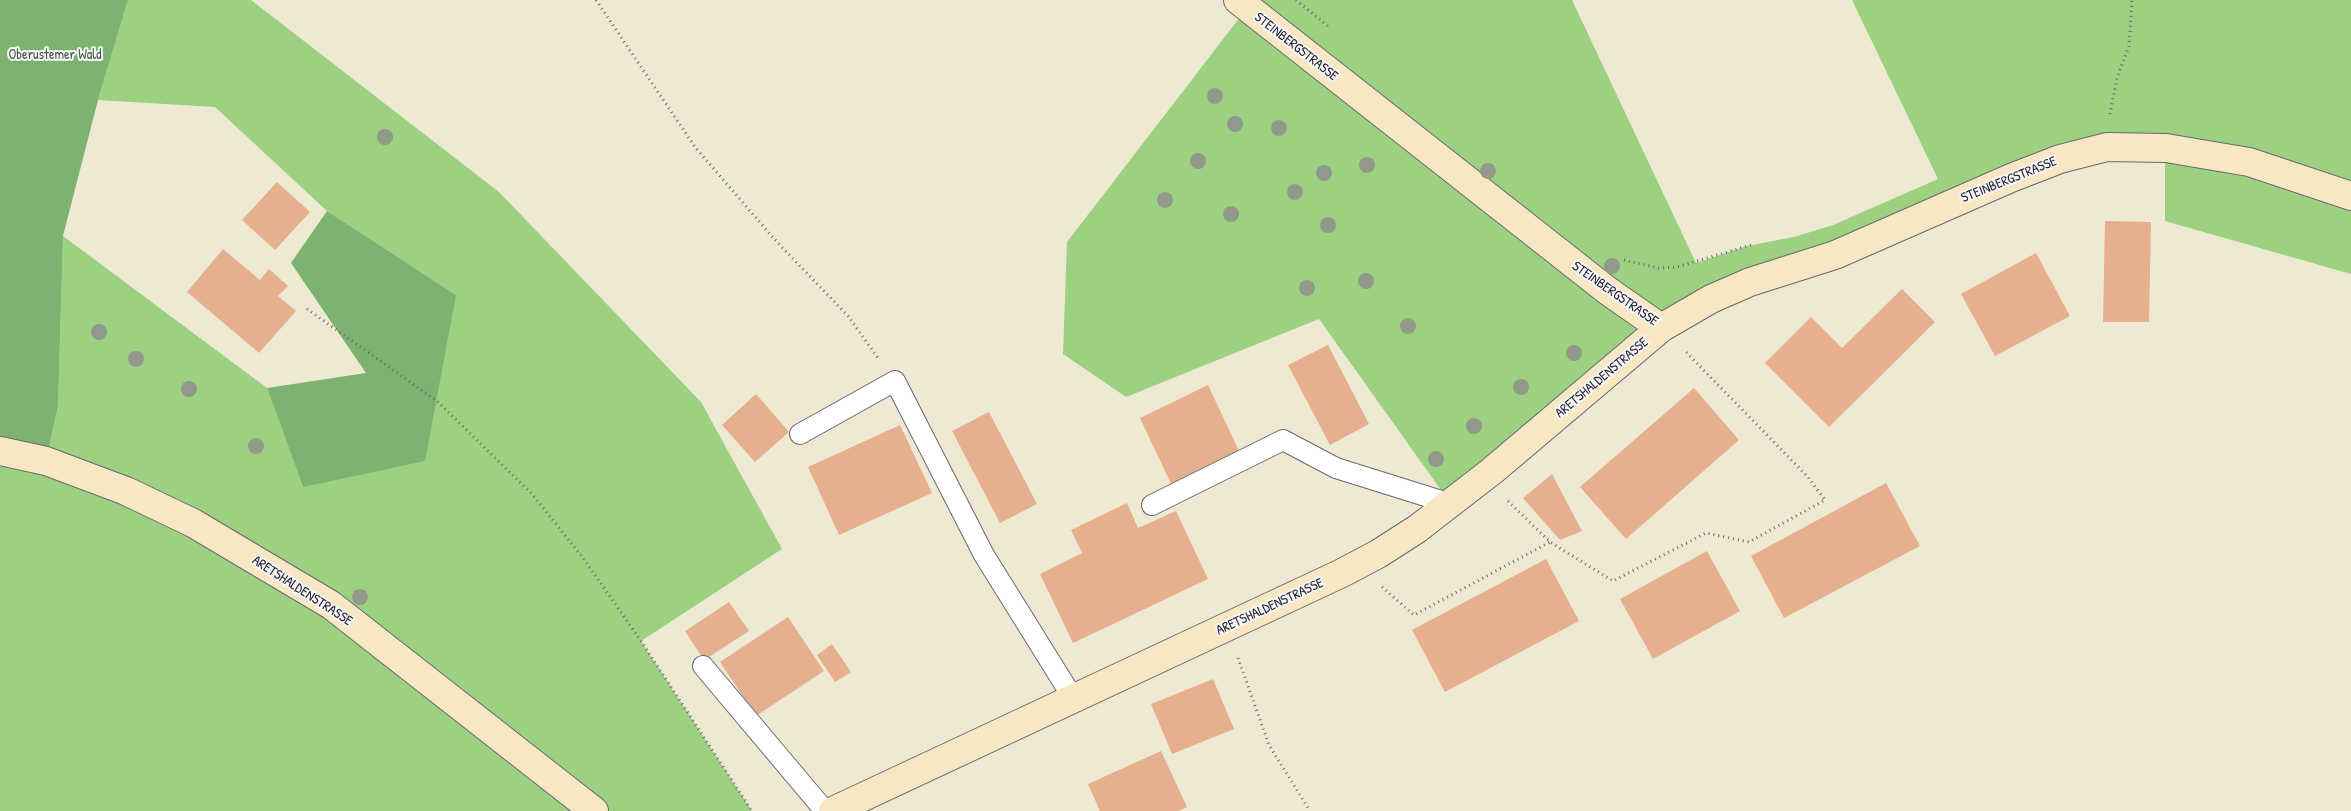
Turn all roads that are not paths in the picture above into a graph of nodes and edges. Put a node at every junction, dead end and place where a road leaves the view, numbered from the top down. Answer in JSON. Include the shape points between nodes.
{"nodes":[{"id":1,"x":1238,"y":0,"type":"edge"},
{"id":2,"x":2351,"y":196,"type":"edge"},
{"id":3,"x":1661,"y":328,"type":"junction"},
{"id":4,"x":800,"y":434,"type":"dead end"},
{"id":5,"x":0,"y":451,"type":"edge"},
{"id":6,"x":1451,"y":504,"type":"junction"},
{"id":7,"x":1152,"y":505,"type":"dead end"},
{"id":8,"x":703,"y":666,"type":"dead end"},
{"id":9,"x":1072,"y":698,"type":"junction"},
{"id":10,"x":594,"y":811,"type":"edge"},
{"id":11,"x":825,"y":811,"type":"edge"},
{"id":12,"x":833,"y":811,"type":"edge"}],
"edges":[{"from":1,"to":3,"type":"street","name":"STEINBERGSTRASSE","via":[[1600,285]]},
{"from":2,"to":3,"type":"street","name":"STEINBERGSTRASSE","via":[[2249,162],[2166,148],[2107,147],[2060,159],[1836,254],[1750,282],[1711,299]]},
{"from":3,"to":6,"type":"street","name":"ARETSHALDENSTRASSE"},
{"from":4,"to":9,"type":"lane","via":[[895,381],[984,555]]},
{"from":5,"to":10,"type":"street","name":"ARETSHALDENSTRASSE","via":[[46,461],[126,491],[193,523],[322,601]]},
{"from":6,"to":7,"type":"lane","via":[[1336,468],[1283,440]]},
{"from":6,"to":9,"type":"street","name":"ARETSHALDENSTRASSE","via":[[1418,529],[1357,565]]},
{"from":8,"to":11,"type":"lane"},
{"from":9,"to":12,"type":"street","name":"ARETSHALDENSTRASSE"}]}
